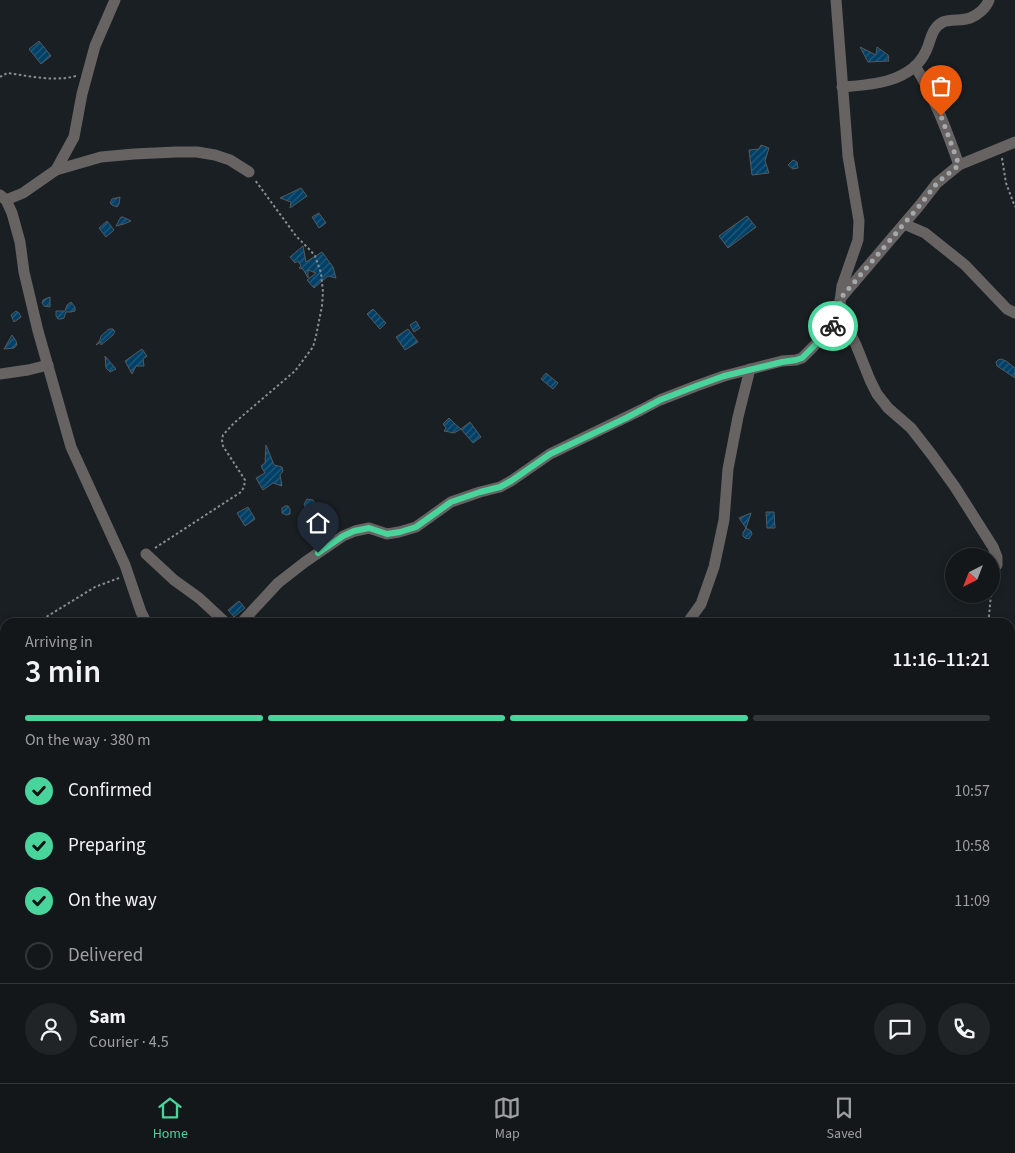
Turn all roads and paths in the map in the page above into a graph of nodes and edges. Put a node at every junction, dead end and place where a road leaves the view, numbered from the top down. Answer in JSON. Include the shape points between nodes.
{"nodes":[{"id":1,"x":115,"y":0,"type":"edge"},
{"id":2,"x":836,"y":0,"type":"edge"},
{"id":3,"x":989,"y":0,"type":"edge"},
{"id":4,"x":915,"y":66,"type":"junction"},
{"id":5,"x":88,"y":72,"type":"junction"},
{"id":6,"x":0,"y":77,"type":"edge"},
{"id":7,"x":842,"y":87,"type":"junction"},
{"id":8,"x":1015,"y":142,"type":"edge"},
{"id":9,"x":1000,"y":148,"type":"junction"},
{"id":10,"x":959,"y":165,"type":"junction"},
{"id":11,"x":56,"y":170,"type":"junction"},
{"id":12,"x":249,"y":172,"type":"joint"},
{"id":13,"x":3,"y":198,"type":"edge"},
{"id":14,"x":1015,"y":206,"type":"edge"},
{"id":15,"x":904,"y":224,"type":"junction"},
{"id":16,"x":840,"y":299,"type":"junction"},
{"id":17,"x":1015,"y":313,"type":"edge"},
{"id":18,"x":843,"y":315,"type":"junction"},
{"id":19,"x":48,"y":365,"type":"junction"},
{"id":20,"x":750,"y":370,"type":"junction"},
{"id":21,"x":0,"y":374,"type":"edge"},
{"id":22,"x":993,"y":548,"type":"edge"},
{"id":23,"x":146,"y":554,"type":"joint"},
{"id":24,"x":128,"y":575,"type":"junction"},
{"id":25,"x":990,"y":603,"type":"edge"},
{"id":26,"x":45,"y":618,"type":"edge"},
{"id":27,"x":144,"y":618,"type":"edge"},
{"id":28,"x":220,"y":618,"type":"edge"},
{"id":29,"x":246,"y":618,"type":"edge"},
{"id":30,"x":691,"y":618,"type":"edge"},
{"id":31,"x":988,"y":618,"type":"edge"}],
"edges":[{"from":1,"to":5,"type":"street","via":[[95,46]]},
{"from":2,"to":7,"type":"street"},
{"from":3,"to":4,"type":"street","via":[[970,18],[943,22],[934,30],[926,51]]},
{"from":4,"to":7,"type":"street","via":[[892,80]]},
{"from":4,"to":10,"type":"street","via":[[941,116]]},
{"from":5,"to":6,"type":"path","via":[[68,78],[48,79],[7,73]]},
{"from":5,"to":11,"type":"street","via":[[74,137]]},
{"from":7,"to":16,"type":"street","via":[[848,156],[859,221],[858,240]]},
{"from":8,"to":9,"type":"street"},
{"from":9,"to":10,"type":"street"},
{"from":9,"to":14,"type":"path","via":[[1006,183]]},
{"from":10,"to":15,"type":"street","via":[[937,183]]},
{"from":11,"to":12,"type":"street","via":[[101,157],[197,152],[230,160]]},
{"from":11,"to":13,"type":"street","via":[[23,193]]},
{"from":12,"to":23,"type":"path","via":[[296,236],[315,256],[322,274],[323,292],[316,336],[313,347],[295,371],[224,435],[224,446],[245,480],[241,492]]},
{"from":13,"to":19,"type":"street","via":[[12,213],[20,242],[24,272]]},
{"from":15,"to":16,"type":"street"},
{"from":15,"to":17,"type":"street","via":[[925,233],[965,265]]},
{"from":16,"to":18,"type":"street"},
{"from":18,"to":20,"type":"street","via":[[802,358]]},
{"from":18,"to":22,"type":"street","via":[[878,394],[888,408],[911,428],[955,487]]},
{"from":19,"to":21,"type":"street"},
{"from":19,"to":24,"type":"street","via":[[71,447]]},
{"from":20,"to":29,"type":"street","via":[[724,376],[660,400],[550,454],[500,487],[451,502],[416,527],[387,534],[369,528],[343,536],[278,583]]},
{"from":20,"to":30,"type":"street","via":[[728,469],[724,520],[714,567],[701,604]]},
{"from":23,"to":28,"type":"street"},
{"from":24,"to":26,"type":"path","via":[[94,588]]},
{"from":24,"to":27,"type":"street"},
{"from":25,"to":31,"type":"path"}]}
